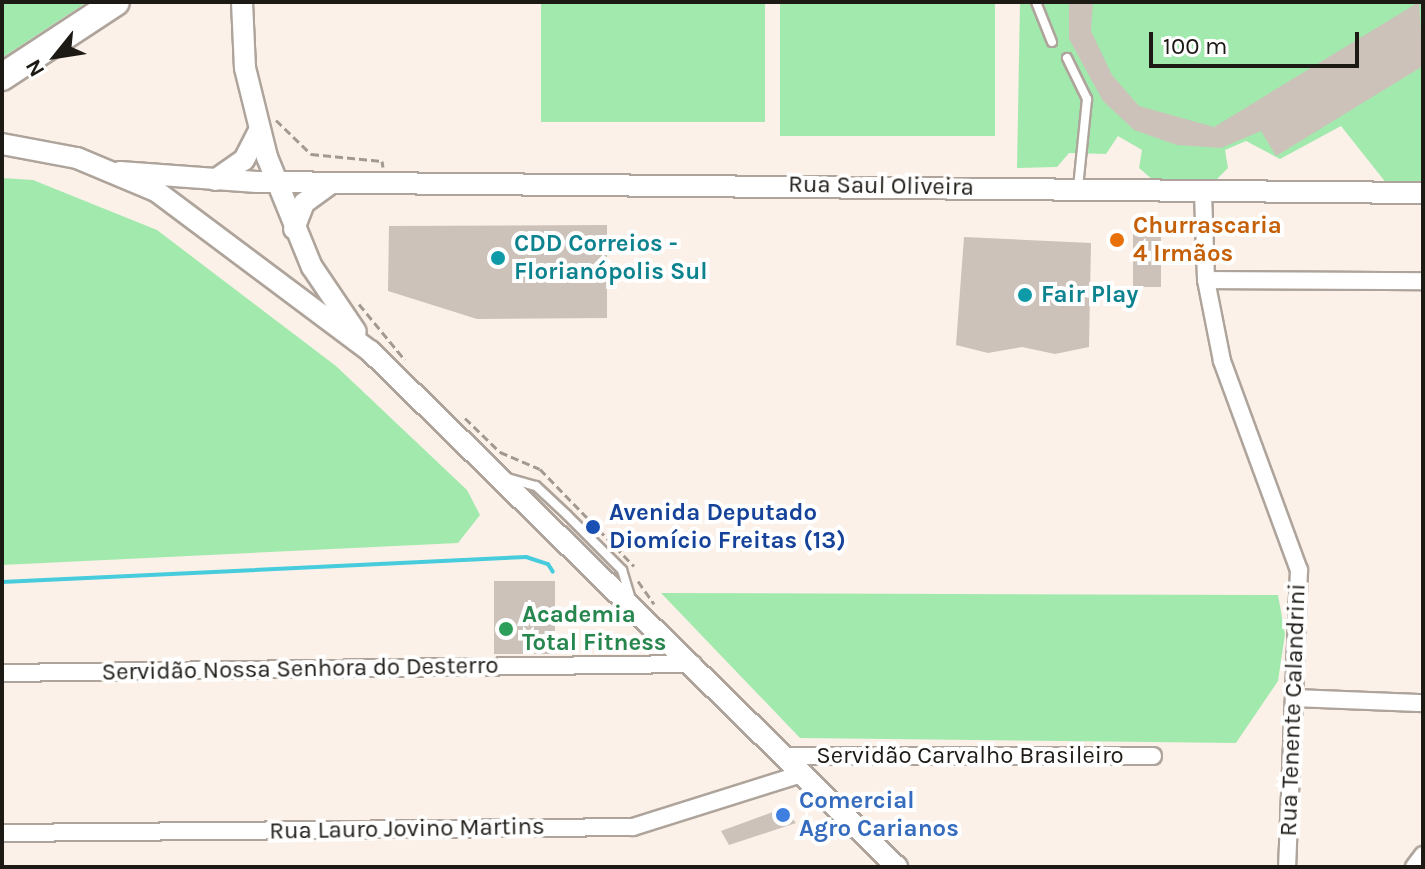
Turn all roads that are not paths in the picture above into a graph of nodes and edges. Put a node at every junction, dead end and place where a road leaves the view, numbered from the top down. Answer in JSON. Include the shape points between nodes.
{"nodes":[{"id":1,"x":116,"y":2,"type":"edge"},
{"id":2,"x":242,"y":2,"type":"edge"},
{"id":3,"x":1036,"y":2,"type":"edge"},
{"id":4,"x":1052,"y":42,"type":"dead end"},
{"id":5,"x":1067,"y":58,"type":"dead end"},
{"id":6,"x":2,"y":77,"type":"edge"},
{"id":7,"x":259,"y":130,"type":"junction"},
{"id":8,"x":2,"y":144,"type":"edge"},
{"id":9,"x":120,"y":172,"type":"junction"},
{"id":10,"x":211,"y":181,"type":"junction"},
{"id":11,"x":338,"y":181,"type":"junction"},
{"id":12,"x":276,"y":182,"type":"junction"},
{"id":13,"x":1078,"y":189,"type":"junction"},
{"id":14,"x":1203,"y":193,"type":"junction"},
{"id":15,"x":1423,"y":193,"type":"edge"},
{"id":16,"x":294,"y":229,"type":"junction"},
{"id":17,"x":1206,"y":280,"type":"junction"},
{"id":18,"x":1423,"y":281,"type":"edge"},
{"id":19,"x":370,"y":351,"type":"junction"},
{"id":20,"x":693,"y":664,"type":"junction"},
{"id":21,"x":2,"y":673,"type":"edge"},
{"id":22,"x":1296,"y":698,"type":"junction"},
{"id":23,"x":1423,"y":703,"type":"edge"},
{"id":24,"x":787,"y":756,"type":"junction"},
{"id":25,"x":1153,"y":756,"type":"dead end"},
{"id":26,"x":804,"y":773,"type":"junction"},
{"id":27,"x":2,"y":833,"type":"edge"},
{"id":28,"x":1423,"y":855,"type":"edge"},
{"id":29,"x":897,"y":867,"type":"edge"},
{"id":30,"x":1287,"y":867,"type":"edge"},
{"id":31,"x":1414,"y":867,"type":"edge"}],
"edges":[{"from":1,"to":6,"type":"highway"},
{"from":2,"to":7,"type":"street","via":[[245,68]]},
{"from":3,"to":4,"type":"lane"},
{"from":5,"to":13,"type":"lane","via":[[1087,99]]},
{"from":7,"to":10,"type":"street","via":[[244,160]]},
{"from":7,"to":12,"type":"street"},
{"from":8,"to":9,"type":"street"},
{"from":9,"to":10,"type":"street","name":"Rua Saul Oliveira"},
{"from":9,"to":19,"type":"street","via":[[191,213]]},
{"from":10,"to":12,"type":"street","name":"Rua Saul Oliveira"},
{"from":11,"to":12,"type":"street","name":"Rua Saul Oliveira"},
{"from":11,"to":13,"type":"street","name":"Rua Saul Oliveira"},
{"from":11,"to":16,"type":"street","via":[[313,193]]},
{"from":12,"to":16,"type":"street"},
{"from":13,"to":14,"type":"street","name":"Rua Saul Oliveira"},
{"from":14,"to":15,"type":"street","name":"Rua Saul Oliveira"},
{"from":14,"to":17,"type":"street","name":"Rua Tenente Calandrini"},
{"from":16,"to":19,"type":"street"},
{"from":17,"to":18,"type":"street"},
{"from":17,"to":22,"type":"street","name":"Rua Tenente Calandrini","via":[[1235,406],[1295,551],[1301,592]]},
{"from":19,"to":20,"type":"street"},
{"from":20,"to":21,"type":"street","name":"Servidão Nossa Senhora do Desterro"},
{"from":20,"to":24,"type":"street"},
{"from":22,"to":23,"type":"street"},
{"from":22,"to":30,"type":"street","name":"Rua Tenente Calandrini"},
{"from":24,"to":25,"type":"street","name":"Servidão Carvalho Brasileiro"},
{"from":24,"to":26,"type":"street"},
{"from":26,"to":27,"type":"street","name":"Rua Lauro Jovino Martins","via":[[633,827]]},
{"from":26,"to":29,"type":"street"},
{"from":28,"to":31,"type":"street"}]}
